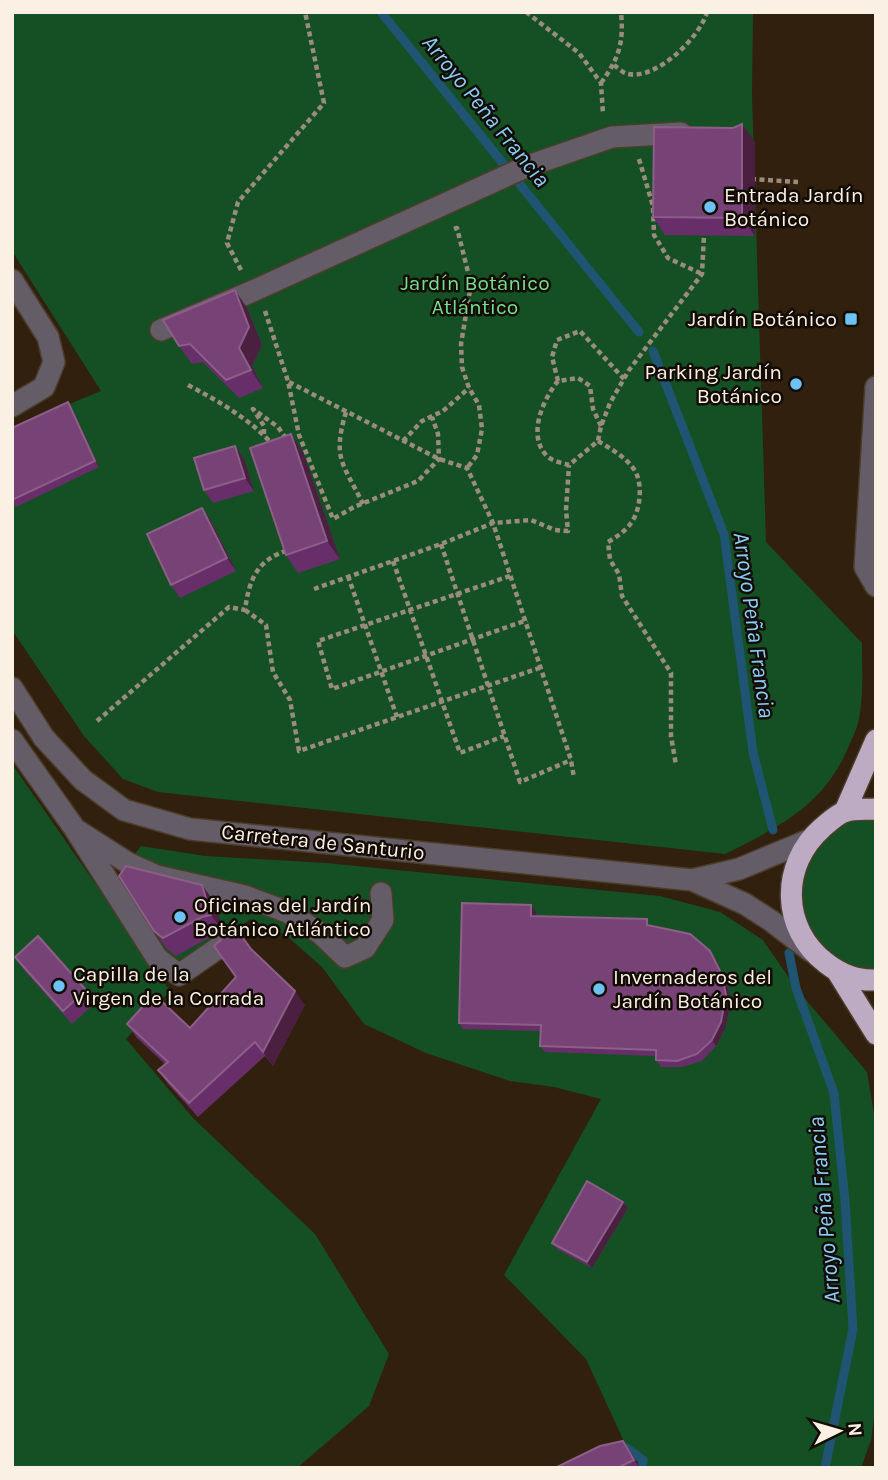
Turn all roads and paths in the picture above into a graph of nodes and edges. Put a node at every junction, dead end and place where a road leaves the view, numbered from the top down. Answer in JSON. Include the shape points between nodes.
{"nodes":[{"id":1,"x":305,"y":12,"type":"edge"},
{"id":2,"x":526,"y":12,"type":"edge"},
{"id":3,"x":621,"y":12,"type":"edge"},
{"id":4,"x":707,"y":12,"type":"edge"},
{"id":5,"x":614,"y":65,"type":"junction"},
{"id":6,"x":601,"y":83,"type":"junction"},
{"id":7,"x":701,"y":133,"type":"edge"},
{"id":8,"x":630,"y":136,"type":"junction"},
{"id":9,"x":604,"y":140,"type":"junction"},
{"id":10,"x":745,"y":177,"type":"edge"},
{"id":11,"x":798,"y":182,"type":"dead end"},
{"id":12,"x":445,"y":233,"type":"dead end"},
{"id":13,"x":704,"y":235,"type":"edge"},
{"id":14,"x":702,"y":274,"type":"junction"},
{"id":15,"x":12,"y":280,"type":"edge"},
{"id":16,"x":253,"y":291,"type":"junction"},
{"id":17,"x":161,"y":330,"type":"edge"},
{"id":18,"x":624,"y":379,"type":"junction"},
{"id":19,"x":288,"y":381,"type":"junction"},
{"id":20,"x":558,"y":381,"type":"junction"},
{"id":21,"x":188,"y":385,"type":"dead end"},
{"id":22,"x":876,"y":387,"type":"edge"},
{"id":23,"x":469,"y":388,"type":"junction"},
{"id":24,"x":12,"y":406,"type":"edge"},
{"id":25,"x":346,"y":412,"type":"junction"},
{"id":26,"x":432,"y":416,"type":"junction"},
{"id":27,"x":601,"y":426,"type":"junction"},
{"id":28,"x":264,"y":435,"type":"junction"},
{"id":29,"x":299,"y":435,"type":"junction"},
{"id":30,"x":403,"y":441,"type":"junction"},
{"id":31,"x":598,"y":441,"type":"junction"},
{"id":32,"x":278,"y":450,"type":"edge"},
{"id":33,"x":439,"y":459,"type":"junction"},
{"id":34,"x":569,"y":465,"type":"junction"},
{"id":35,"x":467,"y":468,"type":"junction"},
{"id":36,"x":363,"y":504,"type":"junction"},
{"id":37,"x":493,"y":523,"type":"junction"},
{"id":38,"x":287,"y":538,"type":"edge"},
{"id":39,"x":441,"y":544,"type":"junction"},
{"id":40,"x":393,"y":561,"type":"junction"},
{"id":41,"x":348,"y":576,"type":"junction"},
{"id":42,"x":510,"y":576,"type":"junction"},
{"id":43,"x":876,"y":586,"type":"edge"},
{"id":44,"x":314,"y":589,"type":"dead end"},
{"id":45,"x":457,"y":594,"type":"junction"},
{"id":46,"x":246,"y":610,"type":"junction"},
{"id":47,"x":410,"y":610,"type":"junction"},
{"id":48,"x":527,"y":620,"type":"junction"},
{"id":49,"x":365,"y":625,"type":"junction"},
{"id":50,"x":472,"y":639,"type":"junction"},
{"id":51,"x":426,"y":654,"type":"junction"},
{"id":52,"x":542,"y":667,"type":"junction"},
{"id":53,"x":381,"y":670,"type":"junction"},
{"id":54,"x":488,"y":686,"type":"junction"},
{"id":55,"x":12,"y":688,"type":"edge"},
{"id":56,"x":443,"y":702,"type":"junction"},
{"id":57,"x":397,"y":717,"type":"junction"},
{"id":58,"x":97,"y":721,"type":"dead end"},
{"id":59,"x":504,"y":736,"type":"junction"},
{"id":60,"x":12,"y":740,"type":"edge"},
{"id":61,"x":876,"y":740,"type":"edge"},
{"id":62,"x":571,"y":760,"type":"junction"},
{"id":63,"x":676,"y":765,"type":"dead end"},
{"id":64,"x":574,"y":778,"type":"dead end"},
{"id":65,"x":876,"y":809,"type":"edge"},
{"id":66,"x":845,"y":811,"type":"junction"},
{"id":67,"x":75,"y":829,"type":"junction"},
{"id":68,"x":809,"y":840,"type":"junction"},
{"id":69,"x":692,"y":880,"type":"junction"},
{"id":70,"x":381,"y":893,"type":"dead end"},
{"id":71,"x":221,"y":946,"type":"edge"},
{"id":72,"x":812,"y":952,"type":"junction"},
{"id":73,"x":837,"y":971,"type":"junction"},
{"id":74,"x":876,"y":980,"type":"edge"},
{"id":75,"x":876,"y":1034,"type":"edge"}],
"edges":[{"from":1,"to":16,"type":"path","via":[[324,103],[238,202],[227,243]]},
{"from":2,"to":6,"type":"path","via":[[579,53]]},
{"from":3,"to":5,"type":"path","via":[[623,37]]},
{"from":4,"to":5,"type":"path","via":[[703,26],[662,66],[627,74]]},
{"from":5,"to":6,"type":"path"},
{"from":6,"to":9,"type":"path"},
{"from":7,"to":8,"type":"street"},
{"from":8,"to":9,"type":"street"},
{"from":8,"to":14,"type":"path","via":[[653,206],[654,235],[668,258]]},
{"from":9,"to":16,"type":"street","via":[[528,166]]},
{"from":10,"to":11,"type":"path"},
{"from":12,"to":23,"type":"path","via":[[457,228],[471,284],[461,344]]},
{"from":13,"to":14,"type":"path"},
{"from":14,"to":18,"type":"path"},
{"from":15,"to":24,"type":"street","via":[[48,337],[54,362],[44,387]]},
{"from":16,"to":17,"type":"street"},
{"from":16,"to":19,"type":"path","via":[[266,312]]},
{"from":18,"to":20,"type":"path","via":[[580,331],[557,340],[552,357]]},
{"from":18,"to":27,"type":"path"},
{"from":19,"to":25,"type":"path"},
{"from":19,"to":29,"type":"path"},
{"from":20,"to":27,"type":"path","via":[[578,378],[590,386]]},
{"from":20,"to":34,"type":"path","via":[[546,396],[537,426],[539,445],[549,458]]},
{"from":21,"to":28,"type":"path","via":[[226,405]]},
{"from":22,"to":43,"type":"street","via":[[865,567]]},
{"from":23,"to":26,"type":"path"},
{"from":23,"to":35,"type":"path","via":[[479,405],[482,429],[477,455]]},
{"from":25,"to":30,"type":"path"},
{"from":25,"to":36,"type":"path","via":[[339,457]]},
{"from":26,"to":30,"type":"path"},
{"from":26,"to":33,"type":"path"},
{"from":27,"to":31,"type":"path"},
{"from":28,"to":29,"type":"path","via":[[264,426],[253,409],[278,427],[288,441]]},
{"from":28,"to":32,"type":"path"},
{"from":29,"to":36,"type":"path","via":[[333,519]]},
{"from":30,"to":33,"type":"path"},
{"from":31,"to":34,"type":"path"},
{"from":31,"to":63,"type":"path","via":[[635,470],[640,489],[634,519],[608,541],[610,560],[619,574],[622,596],[671,673]]},
{"from":33,"to":35,"type":"path"},
{"from":33,"to":36,"type":"path","via":[[418,481]]},
{"from":34,"to":37,"type":"path","via":[[568,531],[531,520]]},
{"from":35,"to":37,"type":"path"},
{"from":37,"to":39,"type":"path"},
{"from":37,"to":42,"type":"path"},
{"from":38,"to":46,"type":"path","via":[[291,550],[261,565],[248,587]]},
{"from":39,"to":40,"type":"path"},
{"from":39,"to":45,"type":"path"},
{"from":40,"to":41,"type":"path"},
{"from":40,"to":47,"type":"path"},
{"from":41,"to":44,"type":"path"},
{"from":41,"to":49,"type":"path"},
{"from":42,"to":45,"type":"path"},
{"from":42,"to":48,"type":"path"},
{"from":45,"to":47,"type":"path"},
{"from":45,"to":50,"type":"path"},
{"from":46,"to":57,"type":"path","via":[[266,625],[272,672],[290,700],[299,751]]},
{"from":46,"to":58,"type":"path","via":[[229,607]]},
{"from":47,"to":49,"type":"path"},
{"from":47,"to":51,"type":"path"},
{"from":48,"to":50,"type":"path"},
{"from":48,"to":52,"type":"path"},
{"from":49,"to":53,"type":"path"},
{"from":49,"to":53,"type":"path","via":[[318,641],[332,688]]},
{"from":50,"to":51,"type":"path"},
{"from":50,"to":54,"type":"path"},
{"from":51,"to":53,"type":"path"},
{"from":51,"to":56,"type":"path"},
{"from":52,"to":54,"type":"path"},
{"from":52,"to":62,"type":"path"},
{"from":53,"to":57,"type":"path"},
{"from":54,"to":56,"type":"path"},
{"from":54,"to":59,"type":"path"},
{"from":55,"to":69,"type":"street","name":"Carretera de Santurio","via":[[44,738],[83,780],[124,810],[150,818],[190,829]]},
{"from":56,"to":57,"type":"path"},
{"from":56,"to":59,"type":"path","via":[[460,753]]},
{"from":59,"to":62,"type":"path","via":[[520,782]]},
{"from":60,"to":67,"type":"street"},
{"from":61,"to":66,"type":"highway"},
{"from":62,"to":64,"type":"path"},
{"from":65,"to":66,"type":"highway"},
{"from":66,"to":68,"type":"highway"},
{"from":67,"to":70,"type":"street","via":[[157,876],[287,912],[345,957],[365,948],[383,920]]},
{"from":67,"to":71,"type":"street","via":[[157,958],[179,975]]},
{"from":68,"to":69,"type":"street","name":"Carretera de Santurio","via":[[739,869]]},
{"from":68,"to":72,"type":"highway","via":[[795,865],[790,893],[796,925]]},
{"from":69,"to":72,"type":"street","name":"Carretera de Santurio","via":[[769,919]]},
{"from":72,"to":73,"type":"highway"},
{"from":73,"to":74,"type":"highway"},
{"from":73,"to":75,"type":"highway"}]}
